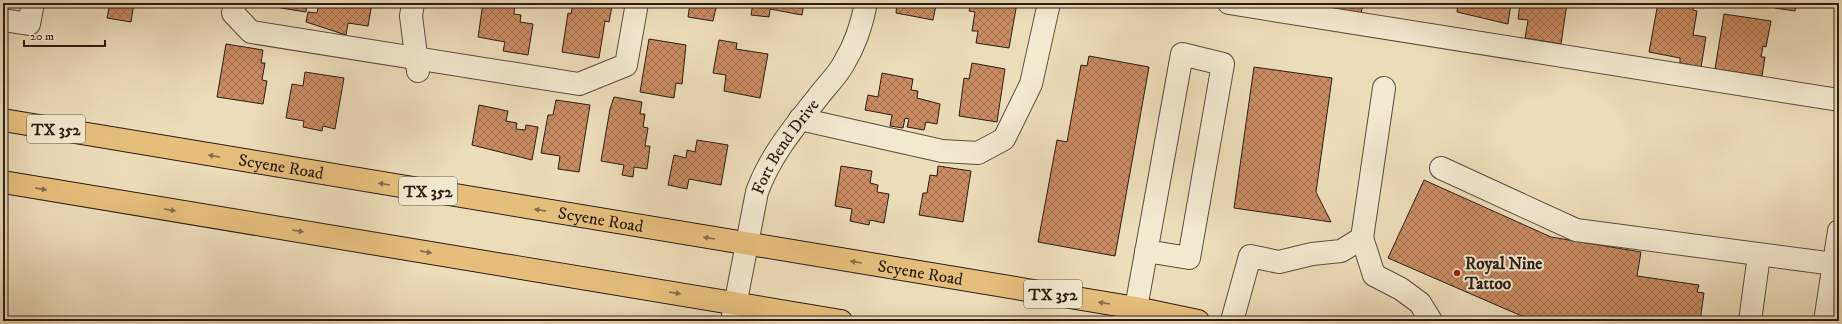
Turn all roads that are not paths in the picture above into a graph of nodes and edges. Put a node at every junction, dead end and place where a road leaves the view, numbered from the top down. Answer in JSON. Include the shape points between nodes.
{"nodes":[{"id":1,"x":33,"y":3,"type":"edge"},
{"id":2,"x":235,"y":3,"type":"edge"},
{"id":3,"x":413,"y":3,"type":"edge"},
{"id":4,"x":637,"y":3,"type":"edge"},
{"id":5,"x":866,"y":3,"type":"edge"},
{"id":6,"x":1048,"y":3,"type":"edge"},
{"id":7,"x":1229,"y":3,"type":"edge"},
{"id":8,"x":3,"y":20,"type":"edge"},
{"id":9,"x":417,"y":65,"type":"junction"},
{"id":10,"x":1384,"y":88,"type":"dead end"},
{"id":11,"x":1839,"y":100,"type":"edge"},
{"id":12,"x":800,"y":118,"type":"junction"},
{"id":13,"x":3,"y":120,"type":"edge"},
{"id":14,"x":1440,"y":168,"type":"dead end"},
{"id":15,"x":3,"y":182,"type":"edge"},
{"id":16,"x":1839,"y":231,"type":"edge"},
{"id":17,"x":1362,"y":238,"type":"junction"},
{"id":18,"x":748,"y":244,"type":"junction"},
{"id":19,"x":1146,"y":251,"type":"junction"},
{"id":20,"x":1759,"y":254,"type":"junction"},
{"id":21,"x":1834,"y":264,"type":"junction"},
{"id":22,"x":1136,"y":308,"type":"junction"},
{"id":23,"x":734,"y":312,"type":"edge"},
{"id":24,"x":841,"y":321,"type":"edge"},
{"id":25,"x":1198,"y":321,"type":"edge"},
{"id":26,"x":1232,"y":321,"type":"edge"},
{"id":27,"x":1431,"y":321,"type":"edge"},
{"id":28,"x":1750,"y":321,"type":"edge"},
{"id":29,"x":1825,"y":321,"type":"edge"}],
"edges":[{"from":1,"to":8,"type":"street","via":[[29,24]]},
{"from":2,"to":9,"type":"street","via":[[233,13],[251,32]]},
{"from":3,"to":9,"type":"street","via":[[411,16]]},
{"from":4,"to":9,"type":"street","via":[[626,66],[579,84]]},
{"from":5,"to":12,"type":"street","name":"Fort Bend Drive","via":[[857,39],[844,64]]},
{"from":6,"to":12,"type":"street","via":[[1031,84],[1004,139],[978,153],[942,151]]},
{"from":7,"to":11,"type":"street"},
{"from":10,"to":17,"type":"street"},
{"from":12,"to":18,"type":"street","name":"Fort Bend Drive","via":[[763,175],[757,192]]},
{"from":18,"to":13,"type":"main road","name":"Scyene Road","number":"TX 352","one_way":true},
{"from":14,"to":20,"type":"street","via":[[1576,230]]},
{"from":15,"to":23,"type":"main road","one_way":true},
{"from":16,"to":21,"type":"street"},
{"from":17,"to":26,"type":"street","via":[[1341,251],[1312,254],[1279,262],[1250,256]]},
{"from":17,"to":27,"type":"street","via":[[1374,275],[1401,289],[1420,303]]},
{"from":22,"to":18,"type":"main road","name":"Scyene Road","number":"TX 352","one_way":true},
{"from":18,"to":23,"type":"street","name":"Fort Bend Drive"},
{"from":19,"to":19,"type":"street","via":[[1182,54],[1223,64],[1189,258]]},
{"from":19,"to":22,"type":"street"},
{"from":20,"to":21,"type":"street"},
{"from":20,"to":28,"type":"street"},
{"from":21,"to":29,"type":"street"},
{"from":22,"to":25,"type":"main road","name":"Scyene Road","number":"TX 352"},
{"from":23,"to":24,"type":"main road"}]}
